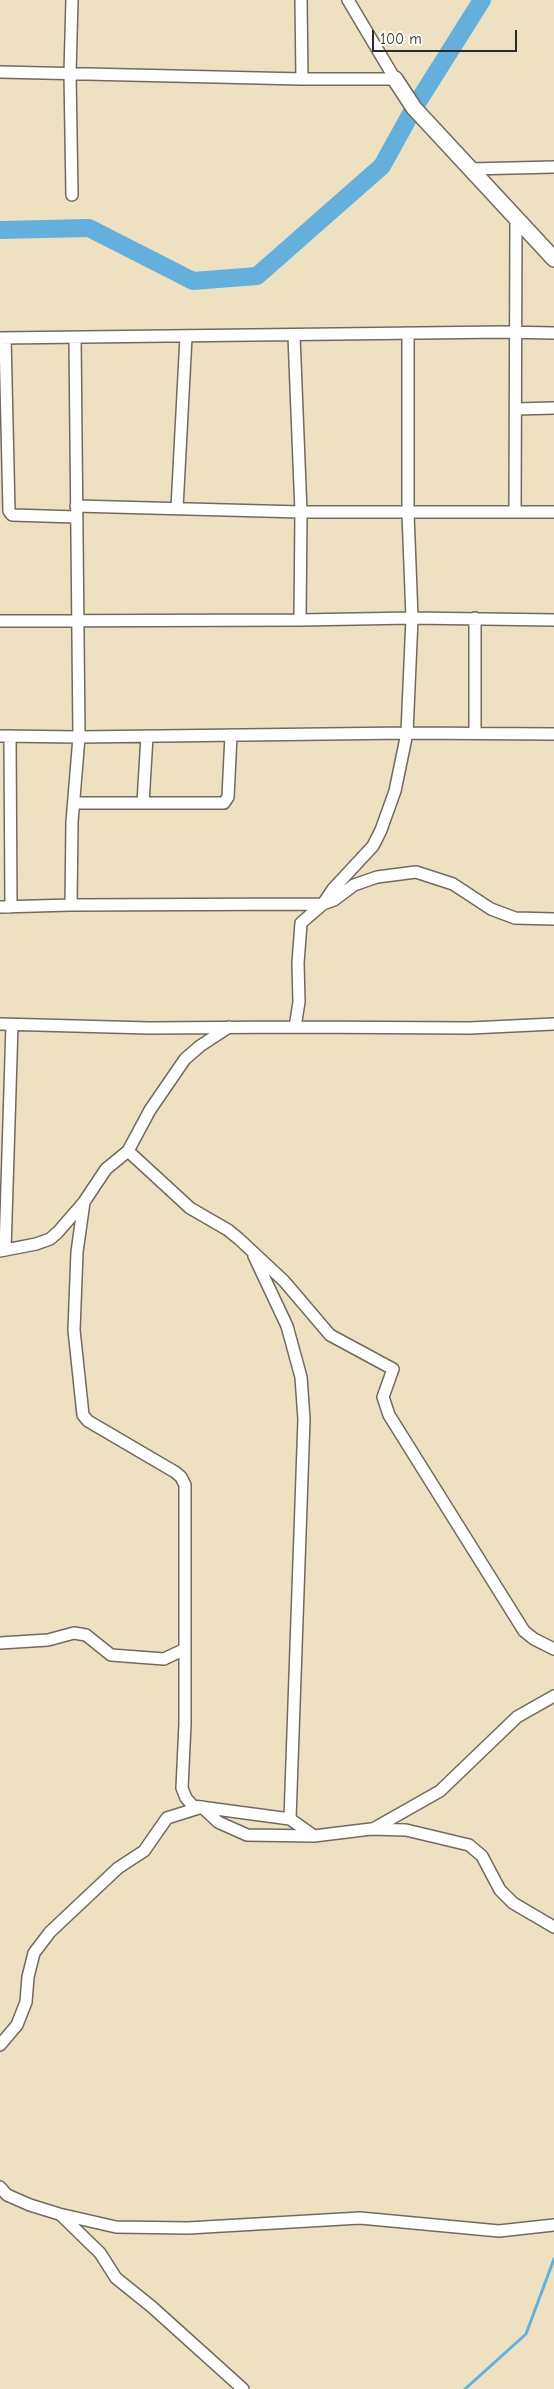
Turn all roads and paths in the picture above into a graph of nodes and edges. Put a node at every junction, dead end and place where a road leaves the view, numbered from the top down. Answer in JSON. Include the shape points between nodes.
{"nodes":[{"id":1,"x":72,"y":0,"type":"edge"},
{"id":2,"x":301,"y":0,"type":"edge"},
{"id":3,"x":348,"y":0,"type":"edge"},
{"id":4,"x":0,"y":72,"type":"edge"},
{"id":5,"x":70,"y":73,"type":"junction"},
{"id":6,"x":302,"y":79,"type":"junction"},
{"id":7,"x":395,"y":79,"type":"junction"},
{"id":8,"x":554,"y":168,"type":"edge"},
{"id":9,"x":470,"y":169,"type":"junction"},
{"id":10,"x":72,"y":195,"type":"dead end"},
{"id":11,"x":516,"y":218,"type":"junction"},
{"id":12,"x":554,"y":260,"type":"edge"},
{"id":13,"x":516,"y":332,"type":"junction"},
{"id":14,"x":554,"y":333,"type":"edge"},
{"id":15,"x":408,"y":334,"type":"junction"},
{"id":16,"x":294,"y":336,"type":"junction"},
{"id":17,"x":186,"y":337,"type":"junction"},
{"id":18,"x":3,"y":338,"type":"edge"},
{"id":19,"x":75,"y":338,"type":"junction"},
{"id":20,"x":554,"y":408,"type":"edge"},
{"id":21,"x":516,"y":409,"type":"junction"},
{"id":22,"x":177,"y":508,"type":"junction"},
{"id":23,"x":76,"y":511,"type":"junction"},
{"id":24,"x":301,"y":512,"type":"junction"},
{"id":25,"x":515,"y":512,"type":"junction"},
{"id":26,"x":554,"y":512,"type":"edge"},
{"id":27,"x":408,"y":513,"type":"junction"},
{"id":28,"x":412,"y":618,"type":"junction"},
{"id":29,"x":475,"y":618,"type":"junction"},
{"id":30,"x":300,"y":620,"type":"junction"},
{"id":31,"x":554,"y":620,"type":"edge"},
{"id":32,"x":0,"y":621,"type":"edge"},
{"id":33,"x":77,"y":621,"type":"junction"},
{"id":34,"x":475,"y":732,"type":"junction"},
{"id":35,"x":407,"y":733,"type":"junction"},
{"id":36,"x":554,"y":734,"type":"edge"},
{"id":37,"x":231,"y":735,"type":"junction"},
{"id":38,"x":5,"y":736,"type":"edge"},
{"id":39,"x":147,"y":736,"type":"junction"},
{"id":40,"x":79,"y":737,"type":"junction"},
{"id":41,"x":74,"y":803,"type":"junction"},
{"id":42,"x":143,"y":803,"type":"junction"},
{"id":43,"x":323,"y":904,"type":"junction"},
{"id":44,"x":71,"y":905,"type":"junction"},
{"id":45,"x":5,"y":907,"type":"edge"},
{"id":46,"x":554,"y":919,"type":"edge"},
{"id":47,"x":554,"y":1024,"type":"edge"},
{"id":48,"x":6,"y":1025,"type":"edge"},
{"id":49,"x":229,"y":1027,"type":"junction"},
{"id":50,"x":295,"y":1027,"type":"junction"},
{"id":51,"x":128,"y":1151,"type":"junction"},
{"id":52,"x":84,"y":1202,"type":"junction"},
{"id":53,"x":2,"y":1250,"type":"edge"},
{"id":54,"x":252,"y":1251,"type":"junction"},
{"id":55,"x":0,"y":1643,"type":"edge"},
{"id":56,"x":185,"y":1649,"type":"junction"},
{"id":57,"x":554,"y":1649,"type":"edge"},
{"id":58,"x":554,"y":1696,"type":"edge"},
{"id":59,"x":202,"y":1807,"type":"junction"},
{"id":60,"x":290,"y":1819,"type":"junction"},
{"id":61,"x":371,"y":1829,"type":"junction"},
{"id":62,"x":314,"y":1836,"type":"junction"},
{"id":63,"x":554,"y":1927,"type":"edge"},
{"id":64,"x":0,"y":2045,"type":"edge"},
{"id":65,"x":2,"y":2193,"type":"edge"},
{"id":66,"x":60,"y":2214,"type":"junction"},
{"id":67,"x":554,"y":2225,"type":"edge"},
{"id":68,"x":243,"y":2389,"type":"edge"}],
"edges":[{"from":1,"to":5,"type":"street"},
{"from":2,"to":6,"type":"street"},
{"from":3,"to":7,"type":"street"},
{"from":4,"to":5,"type":"street"},
{"from":5,"to":6,"type":"street"},
{"from":5,"to":10,"type":"street"},
{"from":6,"to":7,"type":"street"},
{"from":7,"to":9,"type":"street","via":[[414,108]]},
{"from":8,"to":9,"type":"street"},
{"from":9,"to":11,"type":"street"},
{"from":11,"to":12,"type":"street"},
{"from":11,"to":13,"type":"street"},
{"from":13,"to":14,"type":"street"},
{"from":13,"to":15,"type":"street"},
{"from":13,"to":21,"type":"street"},
{"from":15,"to":16,"type":"street"},
{"from":15,"to":27,"type":"street"},
{"from":16,"to":17,"type":"street"},
{"from":16,"to":24,"type":"street"},
{"from":17,"to":19,"type":"street"},
{"from":17,"to":22,"type":"street"},
{"from":18,"to":19,"type":"street"},
{"from":18,"to":23,"type":"street","via":[[9,511],[12,515]]},
{"from":19,"to":23,"type":"street"},
{"from":20,"to":21,"type":"street"},
{"from":21,"to":25,"type":"street"},
{"from":22,"to":23,"type":"street"},
{"from":22,"to":24,"type":"street"},
{"from":23,"to":33,"type":"street"},
{"from":24,"to":27,"type":"street"},
{"from":24,"to":30,"type":"street"},
{"from":25,"to":26,"type":"street"},
{"from":25,"to":27,"type":"street"},
{"from":27,"to":28,"type":"street"},
{"from":28,"to":29,"type":"street"},
{"from":28,"to":30,"type":"street"},
{"from":28,"to":35,"type":"street"},
{"from":29,"to":31,"type":"street"},
{"from":29,"to":34,"type":"street"},
{"from":30,"to":33,"type":"street"},
{"from":32,"to":33,"type":"street"},
{"from":33,"to":40,"type":"street"},
{"from":34,"to":35,"type":"street"},
{"from":34,"to":36,"type":"street"},
{"from":35,"to":37,"type":"street"},
{"from":35,"to":43,"type":"street","via":[[395,791],[381,830],[373,846]]},
{"from":37,"to":39,"type":"street"},
{"from":37,"to":42,"type":"street","via":[[228,797],[224,803]]},
{"from":38,"to":40,"type":"street"},
{"from":38,"to":45,"type":"street"},
{"from":39,"to":40,"type":"street"},
{"from":39,"to":42,"type":"street"},
{"from":40,"to":41,"type":"street"},
{"from":41,"to":42,"type":"street"},
{"from":41,"to":44,"type":"street"},
{"from":43,"to":44,"type":"street"},
{"from":43,"to":46,"type":"street","via":[[354,885],[377,877],[416,872],[453,884],[491,908],[515,918]]},
{"from":43,"to":50,"type":"street","via":[[301,923],[299,1002]]},
{"from":44,"to":45,"type":"street"},
{"from":47,"to":50,"type":"street","via":[[470,1028]]},
{"from":48,"to":49,"type":"street"},
{"from":48,"to":53,"type":"street"},
{"from":49,"to":50,"type":"street"},
{"from":49,"to":51,"type":"street","via":[[185,1059],[150,1110]]},
{"from":51,"to":52,"type":"street","via":[[106,1169]]},
{"from":51,"to":54,"type":"street","via":[[190,1208],[228,1230]]},
{"from":52,"to":53,"type":"street","via":[[50,1239]]},
{"from":52,"to":56,"type":"street","via":[[77,1252],[74,1330],[81,1407],[88,1420],[175,1472],[185,1485]]},
{"from":54,"to":57,"type":"street","via":[[284,1281],[330,1335],[393,1369],[384,1397],[389,1415],[524,1632]]},
{"from":54,"to":60,"type":"street","via":[[287,1326],[301,1377],[304,1419]]},
{"from":55,"to":56,"type":"street","via":[[48,1640],[74,1633],[86,1635],[111,1655],[164,1659]]},
{"from":56,"to":59,"type":"street","via":[[182,1788],[193,1806]]},
{"from":58,"to":61,"type":"street","via":[[517,1717],[440,1791]]},
{"from":59,"to":60,"type":"street"},
{"from":59,"to":62,"type":"street","via":[[218,1822],[247,1835]]},
{"from":59,"to":64,"type":"street","via":[[167,1818],[144,1851],[118,1868],[50,1932],[34,1953],[26,2002],[17,2024]]},
{"from":60,"to":62,"type":"street"},
{"from":61,"to":62,"type":"street"},
{"from":61,"to":63,"type":"street","via":[[406,1830],[468,1845],[482,1856],[500,1890],[513,1903]]},
{"from":65,"to":66,"type":"street"},
{"from":66,"to":67,"type":"street","via":[[116,2226],[188,2228],[360,2218],[499,2231]]},
{"from":66,"to":68,"type":"street","via":[[100,2253],[116,2278]]}]}
